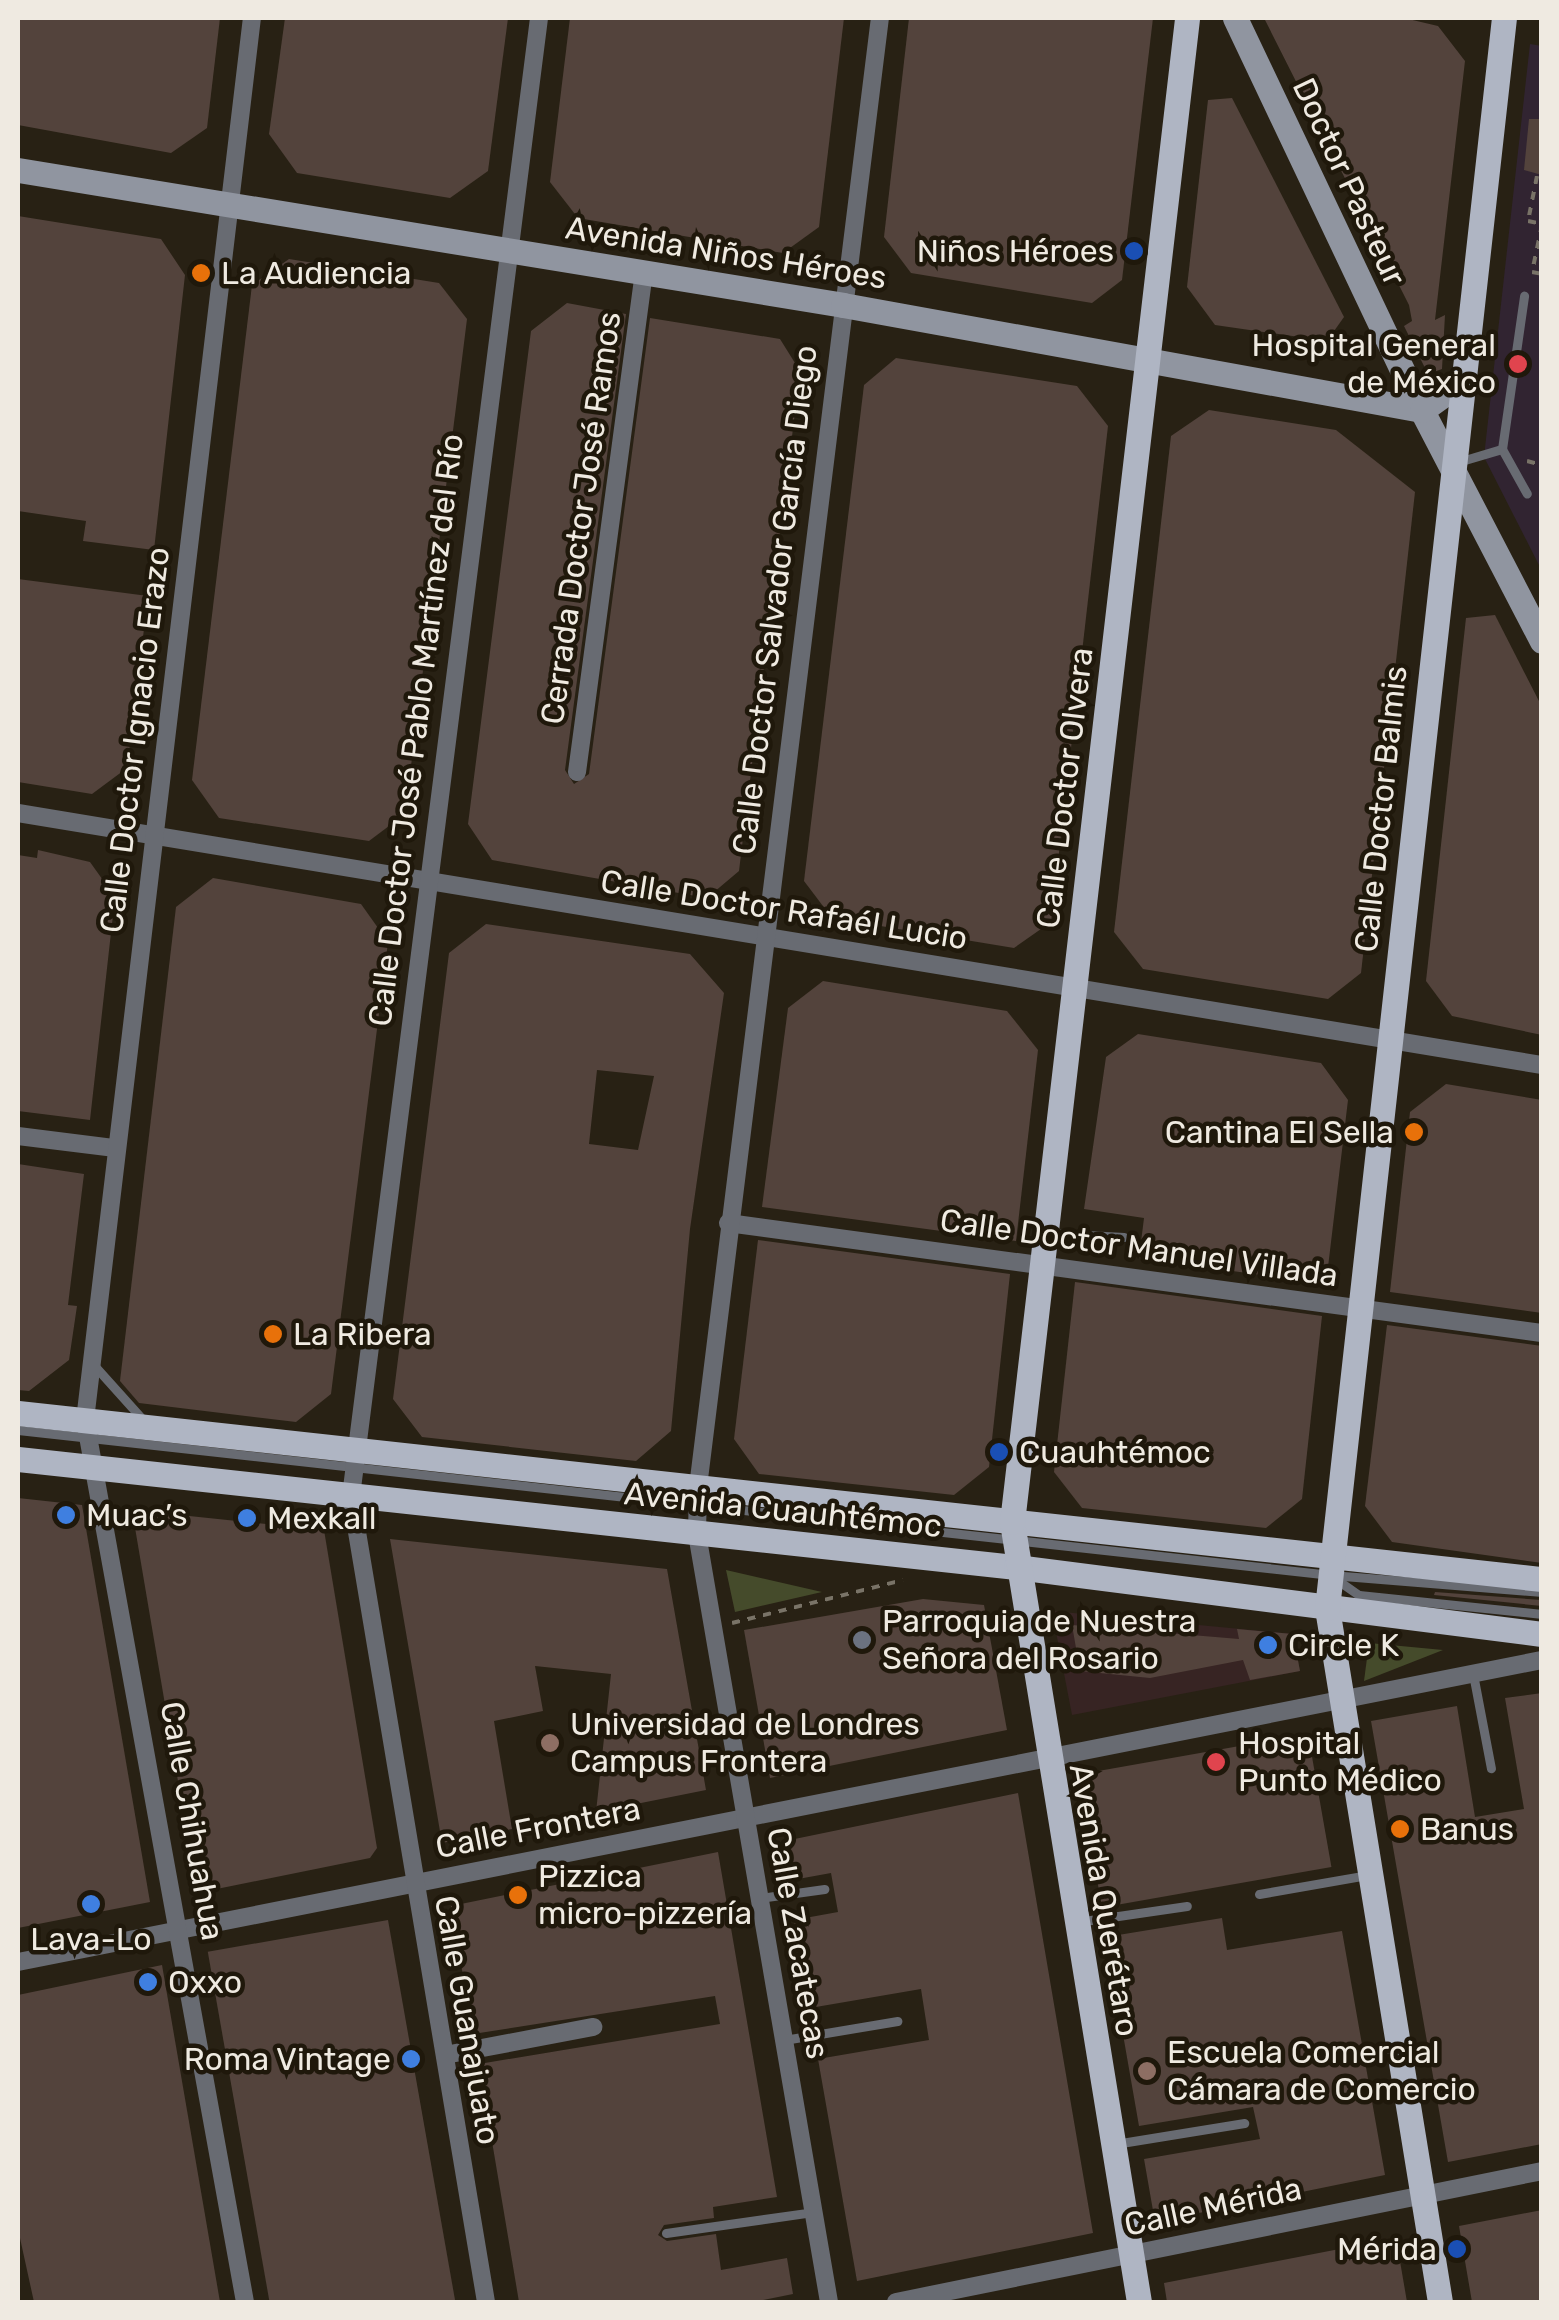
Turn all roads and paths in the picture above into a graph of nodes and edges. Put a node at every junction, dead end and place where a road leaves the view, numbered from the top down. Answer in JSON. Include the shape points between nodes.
{"nodes":[{"id":1,"x":252,"y":18,"type":"edge"},
{"id":2,"x":539,"y":18,"type":"edge"},
{"id":3,"x":880,"y":18,"type":"edge"},
{"id":4,"x":1187,"y":18,"type":"edge"},
{"id":5,"x":1235,"y":18,"type":"edge"},
{"id":6,"x":1504,"y":18,"type":"edge"},
{"id":7,"x":18,"y":170,"type":"edge"},
{"id":8,"x":1537,"y":176,"type":"dead end"},
{"id":9,"x":228,"y":204,"type":"junction"},
{"id":10,"x":1542,"y":224,"type":"edge"},
{"id":11,"x":508,"y":250,"type":"junction"},
{"id":12,"x":644,"y":272,"type":"junction"},
{"id":13,"x":1542,"y":274,"type":"edge"},
{"id":14,"x":1524,"y":296,"type":"dead end"},
{"id":15,"x":843,"y":304,"type":"junction"},
{"id":16,"x":1147,"y":357,"type":"junction"},
{"id":17,"x":1461,"y":382,"type":"junction"},
{"id":18,"x":1422,"y":410,"type":"junction"},
{"id":19,"x":1502,"y":449,"type":"junction"},
{"id":20,"x":1451,"y":464,"type":"junction"},
{"id":21,"x":1527,"y":494,"type":"dead end"},
{"id":22,"x":1542,"y":641,"type":"edge"},
{"id":23,"x":578,"y":772,"type":"dead end"},
{"id":24,"x":18,"y":812,"type":"edge"},
{"id":25,"x":155,"y":834,"type":"junction"},
{"id":26,"x":427,"y":882,"type":"junction"},
{"id":27,"x":762,"y":937,"type":"junction"},
{"id":28,"x":1074,"y":988,"type":"junction"},
{"id":29,"x":1388,"y":1041,"type":"junction"},
{"id":30,"x":1542,"y":1065,"type":"edge"},
{"id":31,"x":18,"y":1136,"type":"edge"},
{"id":32,"x":115,"y":1148,"type":"junction"},
{"id":33,"x":728,"y":1222,"type":"junction"},
{"id":34,"x":1046,"y":1233,"type":"junction"},
{"id":35,"x":1124,"y":1238,"type":"dead end"},
{"id":36,"x":1043,"y":1265,"type":"junction"},
{"id":37,"x":1356,"y":1308,"type":"junction"},
{"id":38,"x":1542,"y":1333,"type":"edge"},
{"id":39,"x":91,"y":1362,"type":"junction"},
{"id":40,"x":18,"y":1413,"type":"edge"},
{"id":41,"x":150,"y":1428,"type":"junction"},
{"id":42,"x":88,"y":1429,"type":"junction"},
{"id":43,"x":18,"y":1430,"type":"edge"},
{"id":44,"x":354,"y":1458,"type":"junction"},
{"id":45,"x":18,"y":1459,"type":"edge"},
{"id":46,"x":98,"y":1468,"type":"junction"},
{"id":47,"x":351,"y":1496,"type":"junction"},
{"id":48,"x":698,"y":1497,"type":"junction"},
{"id":49,"x":1013,"y":1531,"type":"junction"},
{"id":50,"x":698,"y":1534,"type":"junction"},
{"id":51,"x":1332,"y":1565,"type":"junction"},
{"id":52,"x":1016,"y":1567,"type":"junction"},
{"id":53,"x":916,"y":1576,"type":"dead end"},
{"id":54,"x":1542,"y":1578,"type":"edge"},
{"id":55,"x":1542,"y":1592,"type":"edge"},
{"id":56,"x":1327,"y":1608,"type":"junction"},
{"id":57,"x":1542,"y":1614,"type":"edge"},
{"id":58,"x":713,"y":1628,"type":"junction"},
{"id":59,"x":1542,"y":1634,"type":"edge"},
{"id":60,"x":1542,"y":1660,"type":"edge"},
{"id":61,"x":1474,"y":1674,"type":"junction"},
{"id":62,"x":1338,"y":1701,"type":"junction"},
{"id":63,"x":1046,"y":1755,"type":"junction"},
{"id":64,"x":1492,"y":1768,"type":"dead end"},
{"id":65,"x":746,"y":1817,"type":"junction"},
{"id":66,"x":1368,"y":1876,"type":"junction"},
{"id":67,"x":412,"y":1884,"type":"junction"},
{"id":68,"x":824,"y":1889,"type":"dead end"},
{"id":69,"x":1259,"y":1894,"type":"dead end"},
{"id":70,"x":760,"y":1898,"type":"junction"},
{"id":71,"x":1187,"y":1906,"type":"dead end"},
{"id":72,"x":1075,"y":1922,"type":"junction"},
{"id":73,"x":181,"y":1929,"type":"junction"},
{"id":74,"x":18,"y":1962,"type":"edge"},
{"id":75,"x":897,"y":2021,"type":"dead end"},
{"id":76,"x":593,"y":2026,"type":"dead end"},
{"id":77,"x":784,"y":2040,"type":"junction"},
{"id":78,"x":445,"y":2055,"type":"junction"},
{"id":79,"x":1244,"y":2122,"type":"dead end"},
{"id":80,"x":1112,"y":2144,"type":"junction"},
{"id":81,"x":1542,"y":2171,"type":"edge"},
{"id":82,"x":1422,"y":2195,"type":"junction"},
{"id":83,"x":813,"y":2212,"type":"junction"},
{"id":84,"x":666,"y":2233,"type":"dead end"},
{"id":85,"x":1131,"y":2255,"type":"junction"},
{"id":86,"x":245,"y":2302,"type":"edge"},
{"id":87,"x":486,"y":2302,"type":"edge"},
{"id":88,"x":829,"y":2302,"type":"edge"},
{"id":89,"x":896,"y":2302,"type":"edge"},
{"id":90,"x":1138,"y":2302,"type":"edge"},
{"id":91,"x":1440,"y":2302,"type":"edge"}],
"edges":[{"from":1,"to":9,"type":"street","name":"Calle Doctor Ignacio Erazo"},
{"from":2,"to":11,"type":"street","name":"Calle Doctor José Pablo Martínez del Río"},
{"from":3,"to":15,"type":"street","name":"Calle Doctor Salvador García Diego"},
{"from":4,"to":16,"type":"main road","name":"Calle Doctor Olvera"},
{"from":5,"to":18,"type":"main road","name":"Doctor Pasteur"},
{"from":6,"to":17,"type":"main road","name":"Calle Doctor Balmis"},
{"from":7,"to":9,"type":"main road","name":"Avenida Niños Héroes"},
{"from":8,"to":10,"type":"path","via":[[1528,221]]},
{"from":9,"to":11,"type":"main road","name":"Avenida Niños Héroes"},
{"from":9,"to":25,"type":"street","name":"Calle Doctor Ignacio Erazo"},
{"from":10,"to":13,"type":"path","via":[[1532,272]]},
{"from":11,"to":12,"type":"main road","name":"Avenida Niños Héroes"},
{"from":11,"to":26,"type":"street","name":"Calle Doctor José Pablo Martínez del Río"},
{"from":12,"to":15,"type":"main road","name":"Avenida Niños Héroes"},
{"from":12,"to":23,"type":"street","name":"Cerrada Doctor José Ramos"},
{"from":14,"to":19,"type":"lane"},
{"from":15,"to":16,"type":"main road","name":"Avenida Niños Héroes"},
{"from":15,"to":27,"type":"street","name":"Calle Doctor Salvador García Diego"},
{"from":16,"to":18,"type":"main road","name":"Avenida Niños Héroes"},
{"from":16,"to":28,"type":"main road","name":"Calle Doctor Olvera"},
{"from":17,"to":18,"type":"main road"},
{"from":17,"to":20,"type":"main road","name":"Calle Doctor Balmis"},
{"from":18,"to":20,"type":"main road","name":"Doctor Pasteur"},
{"from":19,"to":20,"type":"lane"},
{"from":19,"to":21,"type":"lane"},
{"from":20,"to":22,"type":"main road","name":"Doctor Pasteur"},
{"from":20,"to":29,"type":"main road","name":"Calle Doctor Balmis"},
{"from":24,"to":25,"type":"street","name":"Calle Doctor Rafaél Lucio"},
{"from":25,"to":26,"type":"street","name":"Calle Doctor Rafaél Lucio"},
{"from":25,"to":32,"type":"street","name":"Calle Doctor Ignacio Erazo"},
{"from":26,"to":27,"type":"street","name":"Calle Doctor Rafaél Lucio"},
{"from":26,"to":44,"type":"street","name":"Calle Doctor José Pablo Martínez del Río"},
{"from":27,"to":28,"type":"street","name":"Calle Doctor Rafaél Lucio"},
{"from":27,"to":33,"type":"street","name":"Calle Doctor Salvador García Diego"},
{"from":28,"to":29,"type":"street","name":"Calle Doctor Rafaél Lucio"},
{"from":28,"to":34,"type":"main road","name":"Calle Doctor Olvera"},
{"from":29,"to":30,"type":"street","name":"Calle Doctor Rafaél Lucio"},
{"from":29,"to":37,"type":"main road","name":"Calle Doctor Balmis"},
{"from":31,"to":32,"type":"street"},
{"from":32,"to":39,"type":"street","name":"Calle Doctor Ignacio Erazo"},
{"from":33,"to":36,"type":"street","name":"Calle Doctor Manuel Villada"},
{"from":33,"to":48,"type":"street","name":"Calle Doctor Salvador García Diego"},
{"from":34,"to":35,"type":"lane"},
{"from":34,"to":36,"type":"main road","name":"Calle Doctor Olvera"},
{"from":36,"to":37,"type":"street","name":"Calle Doctor Manuel Villada"},
{"from":36,"to":49,"type":"main road","name":"Calle Doctor Olvera"},
{"from":37,"to":38,"type":"street","name":"Calle Doctor Manuel Villada"},
{"from":37,"to":51,"type":"main road","name":"Calle Doctor Balmis"},
{"from":39,"to":41,"type":"lane"},
{"from":39,"to":42,"type":"street","name":"Calle Doctor Ignacio Erazo"},
{"from":40,"to":42,"type":"main road","name":"Avenida Cuauhtémoc"},
{"from":41,"to":42,"type":"main road","name":"Avenida Cuauhtémoc"},
{"from":41,"to":44,"type":"main road","name":"Avenida Cuauhtémoc"},
{"from":42,"to":43,"type":"lane"},
{"from":42,"to":44,"type":"lane"},
{"from":42,"to":46,"type":"street","name":"Calle Doctor Ignacio Erazo"},
{"from":44,"to":47,"type":"street","name":"Calle Guanajuato"},
{"from":44,"to":48,"type":"main road","name":"Avenida Cuauhtémoc"},
{"from":45,"to":46,"type":"main road","name":"Avenida Cuauhtémoc"},
{"from":46,"to":47,"type":"main road","name":"Avenida Cuauhtémoc"},
{"from":46,"to":73,"type":"street","name":"Calle Chihuahua"},
{"from":47,"to":50,"type":"main road","name":"Avenida Cuauhtémoc"},
{"from":47,"to":67,"type":"street","name":"Calle Guanajuato"},
{"from":48,"to":49,"type":"main road","name":"Avenida Cuauhtémoc"},
{"from":48,"to":50,"type":"street","name":"Calle Doctor Salvador García Diego"},
{"from":49,"to":51,"type":"main road","name":"Avenida Cuauhtémoc"},
{"from":49,"to":52,"type":"main road","name":"Calle Doctor Olvera"},
{"from":50,"to":52,"type":"main road","name":"Avenida Cuauhtémoc"},
{"from":50,"to":58,"type":"street","name":"Calle Zacatecas"},
{"from":51,"to":54,"type":"main road","name":"Avenida Cuauhtémoc"},
{"from":51,"to":55,"type":"lane"},
{"from":51,"to":56,"type":"main road","name":"Calle Doctor Balmis"},
{"from":51,"to":57,"type":"lane","via":[[1359,1595]]},
{"from":52,"to":56,"type":"main road","name":"Avenida Cuauhtémoc"},
{"from":52,"to":63,"type":"main road","name":"Avenida Querétaro"},
{"from":53,"to":58,"type":"path"},
{"from":56,"to":59,"type":"main road","name":"Avenida Cuauhtémoc"},
{"from":56,"to":62,"type":"main road","name":"Calle Doctor Balmis"},
{"from":58,"to":65,"type":"street","name":"Calle Zacatecas"},
{"from":60,"to":61,"type":"street","name":"Calle Frontera"},
{"from":61,"to":62,"type":"street","name":"Calle Frontera"},
{"from":61,"to":64,"type":"lane"},
{"from":62,"to":63,"type":"street","name":"Calle Frontera"},
{"from":62,"to":66,"type":"main road","name":"Calle Doctor Balmis"},
{"from":63,"to":65,"type":"street","name":"Calle Frontera"},
{"from":63,"to":72,"type":"main road","name":"Avenida Querétaro"},
{"from":65,"to":67,"type":"street","name":"Calle Frontera"},
{"from":65,"to":70,"type":"street","name":"Calle Zacatecas"},
{"from":66,"to":69,"type":"lane"},
{"from":66,"to":82,"type":"main road","name":"Calle Doctor Balmis"},
{"from":67,"to":73,"type":"street","name":"Calle Frontera"},
{"from":67,"to":78,"type":"street","name":"Calle Guanajuato"},
{"from":68,"to":70,"type":"lane"},
{"from":70,"to":77,"type":"street","name":"Calle Zacatecas"},
{"from":71,"to":72,"type":"lane"},
{"from":72,"to":80,"type":"main road","name":"Avenida Querétaro"},
{"from":73,"to":74,"type":"street","name":"Calle Frontera"},
{"from":73,"to":86,"type":"street","name":"Calle Chihuahua"},
{"from":75,"to":77,"type":"lane"},
{"from":76,"to":78,"type":"street"},
{"from":77,"to":83,"type":"street","name":"Calle Zacatecas"},
{"from":78,"to":87,"type":"street","name":"Calle Guanajuato"},
{"from":79,"to":80,"type":"lane"},
{"from":80,"to":85,"type":"main road","name":"Avenida Querétaro"},
{"from":81,"to":82,"type":"street","name":"Calle Mérida"},
{"from":82,"to":85,"type":"street","name":"Calle Mérida"},
{"from":82,"to":91,"type":"main road","name":"Calle Doctor Balmis"},
{"from":83,"to":84,"type":"lane"},
{"from":83,"to":88,"type":"street","name":"Calle Zacatecas"},
{"from":85,"to":89,"type":"street","name":"Calle Mérida"},
{"from":85,"to":90,"type":"main road","name":"Avenida Querétaro"}]}
